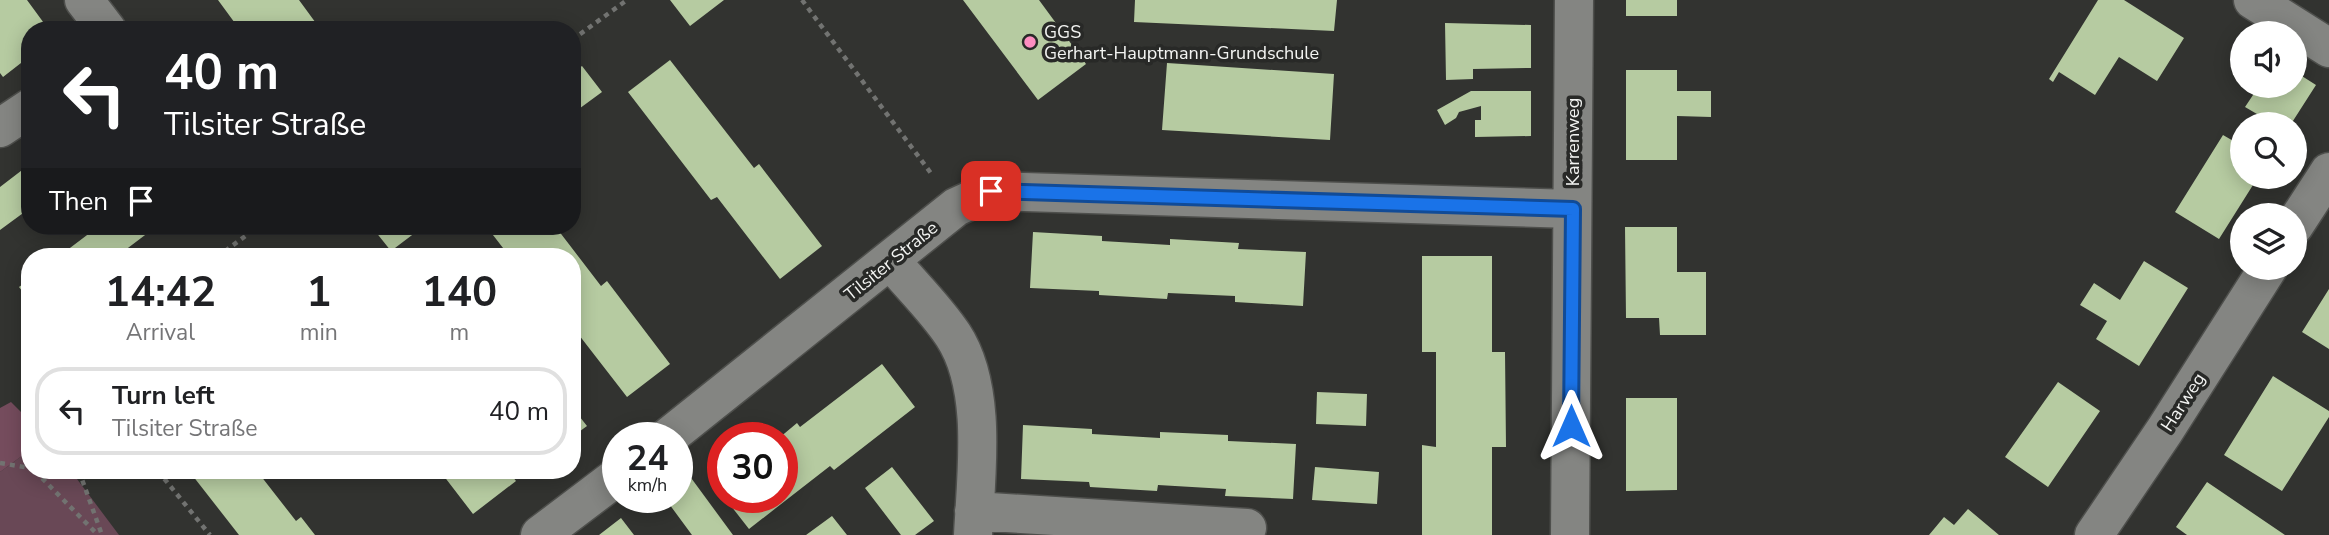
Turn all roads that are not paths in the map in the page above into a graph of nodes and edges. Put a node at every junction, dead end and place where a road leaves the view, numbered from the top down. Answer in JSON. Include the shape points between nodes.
{"nodes":[{"id":1,"x":84,"y":0,"type":"edge"},
{"id":2,"x":1574,"y":0,"type":"edge"},
{"id":3,"x":2253,"y":0,"type":"edge"},
{"id":4,"x":100,"y":21,"type":"edge"},
{"id":5,"x":2329,"y":48,"type":"edge"},
{"id":6,"x":21,"y":114,"type":"edge"},
{"id":7,"x":0,"y":128,"type":"edge"},
{"id":8,"x":2329,"y":172,"type":"edge"},
{"id":9,"x":2307,"y":206,"type":"edge"},
{"id":10,"x":1573,"y":209,"type":"junction"},
{"id":11,"x":891,"y":261,"type":"junction"},
{"id":12,"x":2260,"y":280,"type":"edge"},
{"id":13,"x":687,"y":422,"type":"edge"},
{"id":14,"x":602,"y":488,"type":"edge"},
{"id":15,"x":973,"y":523,"type":"edge"},
{"id":16,"x":1247,"y":528,"type":"dead end"},
{"id":17,"x":540,"y":535,"type":"edge"},
{"id":18,"x":1570,"y":535,"type":"edge"},
{"id":19,"x":2094,"y":535,"type":"edge"}],
"edges":[{"from":1,"to":4,"type":"street"},
{"from":2,"to":10,"type":"street","name":"Karrenweg"},
{"from":3,"to":5,"type":"street"},
{"from":6,"to":7,"type":"street"},
{"from":8,"to":9,"type":"street"},
{"from":10,"to":11,"type":"street","name":"Tilsiter Straße","via":[[991,191],[956,207]]},
{"from":10,"to":18,"type":"street","name":"Karrenweg"},
{"from":11,"to":13,"type":"street","name":"Tilsiter Straße"},
{"from":11,"to":15,"type":"street","via":[[954,336],[971,377],[979,438]]},
{"from":12,"to":19,"type":"street","name":"Harweg"},
{"from":14,"to":17,"type":"street"},
{"from":15,"to":16,"type":"street"}]}
